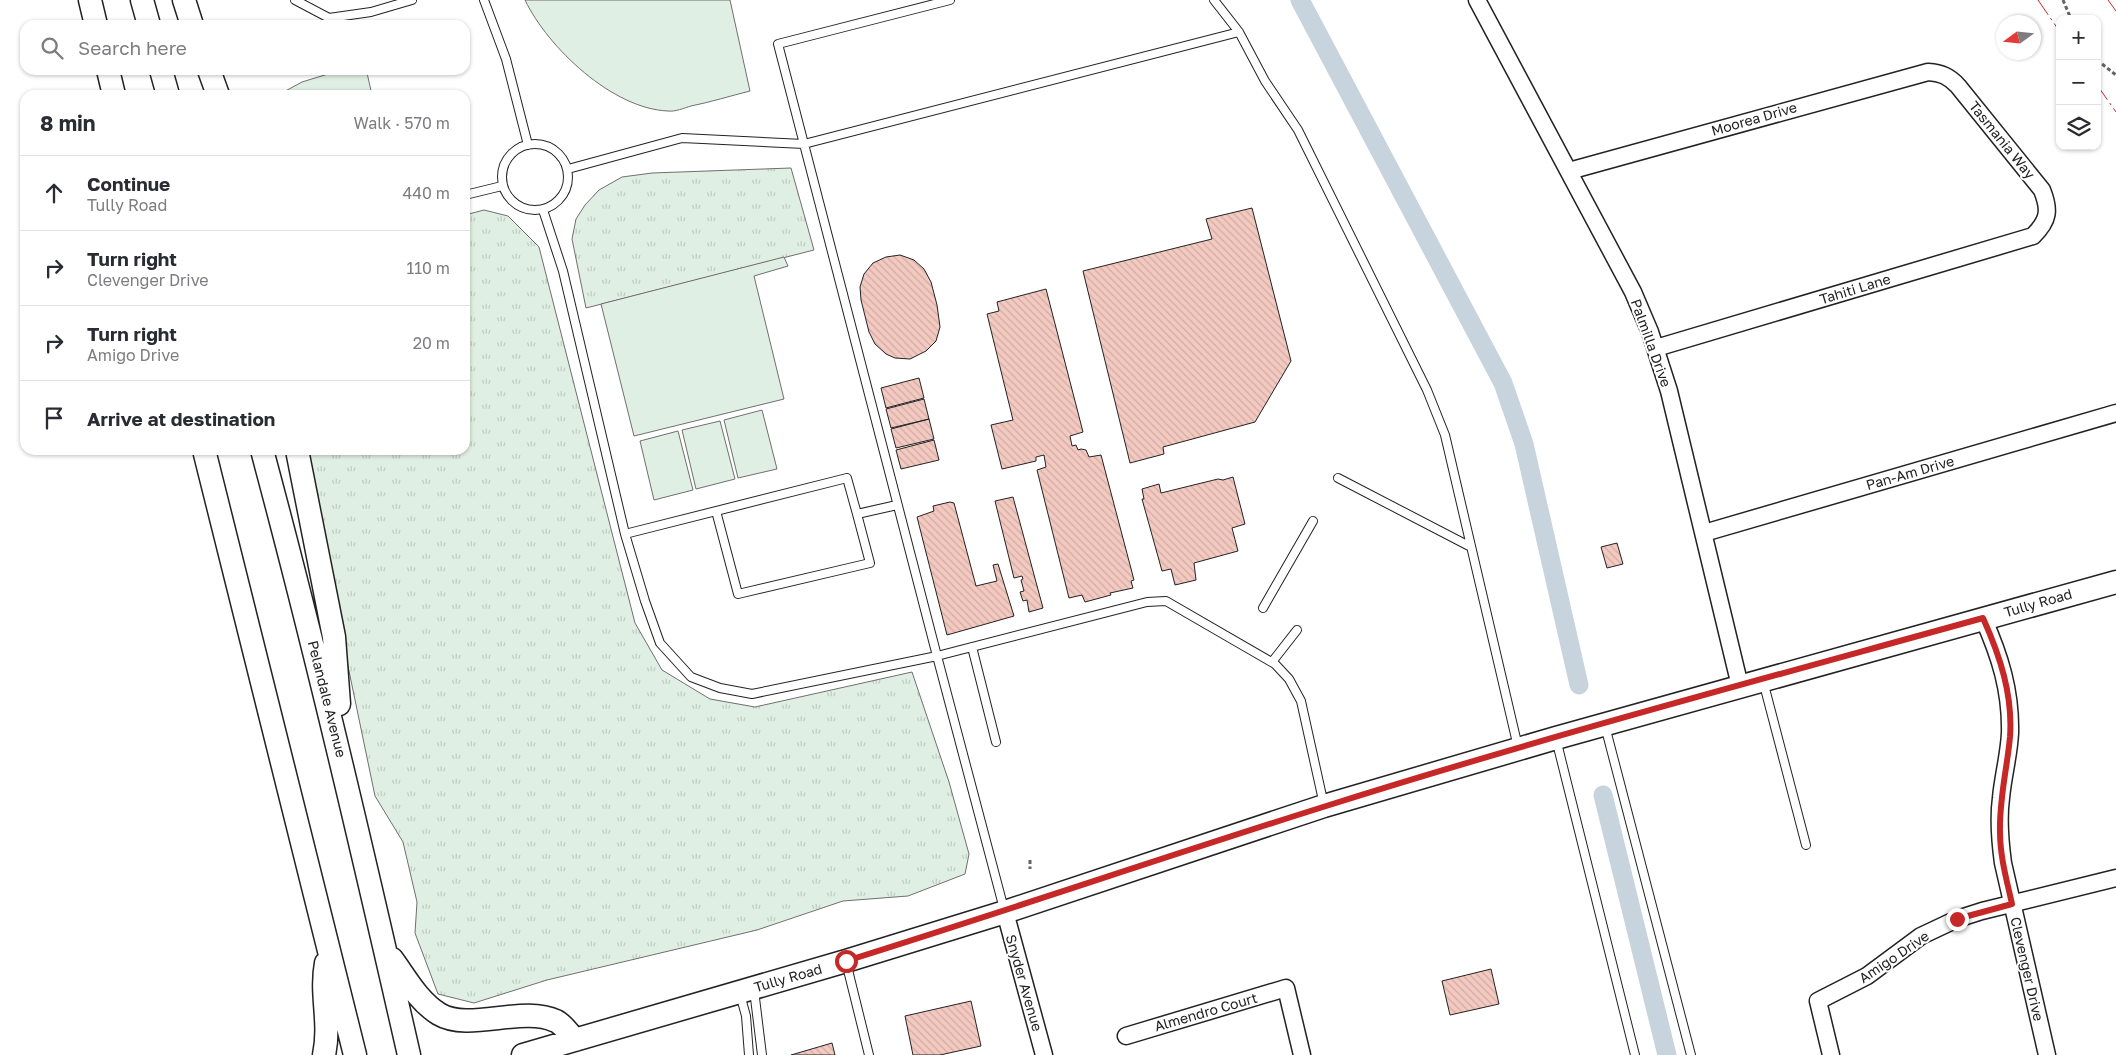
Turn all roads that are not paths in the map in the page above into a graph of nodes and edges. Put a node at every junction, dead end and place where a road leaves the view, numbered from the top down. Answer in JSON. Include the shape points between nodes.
{"nodes":[{"id":1,"x":90,"y":0,"type":"edge"},
{"id":2,"x":142,"y":0,"type":"edge"},
{"id":3,"x":184,"y":0,"type":"edge"},
{"id":4,"x":295,"y":0,"type":"edge"},
{"id":5,"x":412,"y":0,"type":"edge"},
{"id":6,"x":484,"y":0,"type":"edge"},
{"id":7,"x":950,"y":0,"type":"edge"},
{"id":8,"x":1214,"y":0,"type":"edge"},
{"id":9,"x":1477,"y":0,"type":"edge"},
{"id":10,"x":95,"y":20,"type":"edge"},
{"id":11,"x":148,"y":20,"type":"edge"},
{"id":12,"x":190,"y":20,"type":"edge"},
{"id":13,"x":1239,"y":32,"type":"junction"},
{"id":14,"x":1940,"y":73,"type":"joint"},
{"id":15,"x":109,"y":75,"type":"edge"},
{"id":16,"x":162,"y":75,"type":"edge"},
{"id":17,"x":211,"y":75,"type":"edge"},
{"id":18,"x":113,"y":90,"type":"edge"},
{"id":19,"x":167,"y":90,"type":"edge"},
{"id":20,"x":216,"y":90,"type":"edge"},
{"id":21,"x":804,"y":144,"type":"junction"},
{"id":22,"x":528,"y":145,"type":"junction"},
{"id":23,"x":568,"y":169,"type":"junction"},
{"id":24,"x":1569,"y":171,"type":"junction"},
{"id":25,"x":502,"y":186,"type":"junction"},
{"id":26,"x":470,"y":194,"type":"edge"},
{"id":27,"x":544,"y":210,"type":"junction"},
{"id":28,"x":2046,"y":219,"type":"joint"},
{"id":29,"x":1656,"y":348,"type":"junction"},
{"id":30,"x":2116,"y":413,"type":"edge"},
{"id":31,"x":205,"y":455,"type":"edge"},
{"id":32,"x":263,"y":455,"type":"edge"},
{"id":33,"x":298,"y":455,"type":"edge"},
{"id":34,"x":1338,"y":478,"type":"dead end"},
{"id":35,"x":897,"y":504,"type":"junction"},
{"id":36,"x":716,"y":511,"type":"junction"},
{"id":37,"x":857,"y":514,"type":"junction"},
{"id":38,"x":1313,"y":521,"type":"dead end"},
{"id":39,"x":1704,"y":533,"type":"junction"},
{"id":40,"x":626,"y":534,"type":"junction"},
{"id":41,"x":1471,"y":547,"type":"junction"},
{"id":42,"x":2116,"y":582,"type":"edge"},
{"id":43,"x":1264,"y":608,"type":"dead end"},
{"id":44,"x":1983,"y":618,"type":"junction"},
{"id":45,"x":1297,"y":630,"type":"dead end"},
{"id":46,"x":972,"y":647,"type":"junction"},
{"id":47,"x":936,"y":656,"type":"junction"},
{"id":48,"x":1272,"y":662,"type":"junction"},
{"id":49,"x":1762,"y":680,"type":"junction"},
{"id":50,"x":1740,"y":686,"type":"junction"},
{"id":51,"x":1605,"y":724,"type":"junction"},
{"id":52,"x":1556,"y":738,"type":"junction"},
{"id":53,"x":996,"y":742,"type":"dead end"},
{"id":54,"x":1518,"y":749,"type":"junction"},
{"id":55,"x":343,"y":765,"type":"junction"},
{"id":56,"x":1324,"y":806,"type":"junction"},
{"id":57,"x":1806,"y":845,"type":"dead end"},
{"id":58,"x":2116,"y":878,"type":"edge"},
{"id":59,"x":2012,"y":904,"type":"junction"},
{"id":60,"x":1004,"y":912,"type":"junction"},
{"id":61,"x":329,"y":947,"type":"junction"},
{"id":62,"x":385,"y":950,"type":"junction"},
{"id":63,"x":846,"y":961,"type":"junction"},
{"id":64,"x":747,"y":990,"type":"junction"},
{"id":65,"x":1126,"y":1036,"type":"dead end"},
{"id":66,"x":575,"y":1040,"type":"junction"},
{"id":67,"x":324,"y":1055,"type":"edge"},
{"id":68,"x":355,"y":1055,"type":"edge"},
{"id":69,"x":410,"y":1055,"type":"edge"},
{"id":70,"x":523,"y":1055,"type":"edge"},
{"id":71,"x":534,"y":1055,"type":"edge"},
{"id":72,"x":749,"y":1055,"type":"edge"},
{"id":73,"x":762,"y":1055,"type":"edge"},
{"id":74,"x":869,"y":1055,"type":"edge"},
{"id":75,"x":1044,"y":1055,"type":"edge"},
{"id":76,"x":1302,"y":1055,"type":"edge"},
{"id":77,"x":1635,"y":1055,"type":"edge"},
{"id":78,"x":1691,"y":1055,"type":"edge"},
{"id":79,"x":1831,"y":1055,"type":"edge"},
{"id":80,"x":2047,"y":1055,"type":"edge"}],
"edges":[{"from":1,"to":10,"type":"main road"},
{"from":2,"to":11,"type":"main road"},
{"from":3,"to":12,"type":"main road"},
{"from":4,"to":5,"type":"lane","via":[[329,18],[370,12]]},
{"from":6,"to":22,"type":"lane","via":[[506,59]]},
{"from":7,"to":21,"type":"lane","via":[[778,44]]},
{"from":8,"to":13,"type":"lane"},
{"from":9,"to":24,"type":"street","name":"Palmilla Drive"},
{"from":13,"to":21,"type":"lane"},
{"from":13,"to":41,"type":"lane","via":[[1265,81],[1298,130],[1427,390],[1445,435]]},
{"from":14,"to":24,"type":"street","name":"Moorea Drive","via":[[1907,76]]},
{"from":14,"to":28,"type":"street","name":"Tasmania Way","via":[[1958,86],[2042,190],[2047,203]]},
{"from":15,"to":18,"type":"main road"},
{"from":16,"to":19,"type":"main road"},
{"from":17,"to":20,"type":"main road"},
{"from":21,"to":23,"type":"lane","via":[[682,138]]},
{"from":21,"to":35,"type":"lane"},
{"from":22,"to":23,"type":"lane","via":[[550,147]]},
{"from":22,"to":25,"type":"lane","via":[[514,151],[508,158],[503,166]]},
{"from":23,"to":27,"type":"lane","via":[[569,179],[563,197]]},
{"from":24,"to":29,"type":"street","name":"Palmilla Drive","via":[[1633,292]]},
{"from":25,"to":26,"type":"lane"},
{"from":25,"to":27,"type":"lane","via":[[512,202],[520,207]]},
{"from":27,"to":40,"type":"lane","via":[[563,271]]},
{"from":28,"to":29,"type":"street","name":"Tahiti Lane","via":[[2033,236]]},
{"from":29,"to":39,"type":"street","name":"Palmilla Drive"},
{"from":30,"to":39,"type":"street","name":"Pan-Am Drive"},
{"from":31,"to":61,"type":"main road"},
{"from":32,"to":55,"type":"main road","name":"Pelandale Avenue"},
{"from":33,"to":55,"type":"main road","via":[[334,637]]},
{"from":34,"to":41,"type":"lane"},
{"from":35,"to":37,"type":"lane"},
{"from":35,"to":47,"type":"lane"},
{"from":36,"to":37,"type":"lane","via":[[847,478]]},
{"from":36,"to":37,"type":"lane","via":[[738,594],[870,563]]},
{"from":36,"to":40,"type":"lane"},
{"from":38,"to":43,"type":"lane"},
{"from":39,"to":50,"type":"street","name":"Palmilla Drive"},
{"from":40,"to":47,"type":"lane","via":[[660,643],[691,677],[720,688],[752,694]]},
{"from":41,"to":54,"type":"lane"},
{"from":42,"to":44,"type":"main road","name":"Tully Road"},
{"from":44,"to":49,"type":"main road","name":"Tully Road"},
{"from":44,"to":59,"type":"street","name":"Clevenger Drive","via":[[2000,658],[2010,704],[2010,735],[2000,798],[2000,835]]},
{"from":45,"to":48,"type":"lane"},
{"from":46,"to":47,"type":"lane"},
{"from":46,"to":48,"type":"lane","via":[[1147,602],[1166,601]]},
{"from":46,"to":53,"type":"lane"},
{"from":47,"to":60,"type":"lane"},
{"from":48,"to":56,"type":"lane","via":[[1289,679],[1301,701]]},
{"from":49,"to":50,"type":"main road","name":"Tully Road"},
{"from":49,"to":57,"type":"lane"},
{"from":50,"to":51,"type":"main road","name":"Tully Road"},
{"from":51,"to":52,"type":"main road","name":"Tully Road"},
{"from":51,"to":78,"type":"lane"},
{"from":52,"to":54,"type":"main road","name":"Tully Road"},
{"from":52,"to":77,"type":"lane"},
{"from":54,"to":56,"type":"main road","name":"Tully Road"},
{"from":55,"to":62,"type":"main road","name":"Pelandale Avenue"},
{"from":56,"to":60,"type":"main road","name":"Tully Road"},
{"from":58,"to":59,"type":"street","name":"Amigo Drive"},
{"from":59,"to":79,"type":"street","name":"Amigo Drive","via":[[1957,919],[1921,936],[1867,976],[1818,1001]]},
{"from":59,"to":80,"type":"street","name":"Clevenger Drive"},
{"from":60,"to":63,"type":"main road","name":"Tully Road"},
{"from":60,"to":75,"type":"street","name":"Snyder Avenue"},
{"from":61,"to":67,"type":"main road","via":[[324,976],[328,1026]]},
{"from":61,"to":68,"type":"main road"},
{"from":62,"to":66,"type":"main road","name":"Pelandale Avenue","via":[[423,1002],[440,1015],[455,1019],[542,1017],[557,1021]]},
{"from":62,"to":69,"type":"main road","name":"Pelandale Avenue"},
{"from":63,"to":64,"type":"main road","name":"Tully Road"},
{"from":63,"to":74,"type":"lane"},
{"from":64,"to":66,"type":"main road","name":"Tully Road"},
{"from":64,"to":72,"type":"lane"},
{"from":64,"to":73,"type":"lane"},
{"from":65,"to":76,"type":"street","name":"Almendro Court","via":[[1286,988]]},
{"from":66,"to":70,"type":"main road","name":"Tully Road"},
{"from":66,"to":71,"type":"main road"}]}
